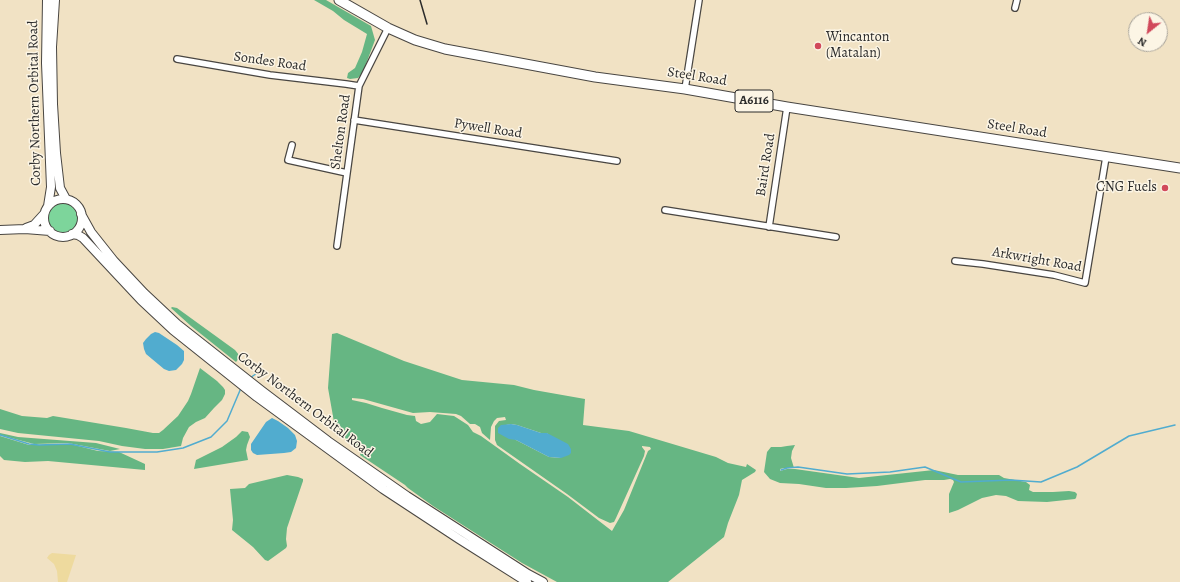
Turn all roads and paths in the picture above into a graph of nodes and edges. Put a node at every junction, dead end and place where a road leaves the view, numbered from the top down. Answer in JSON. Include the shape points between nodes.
{"nodes":[{"id":1,"x":47,"y":0,"type":"edge"},
{"id":2,"x":55,"y":0,"type":"edge"},
{"id":3,"x":339,"y":0,"type":"edge"},
{"id":4,"x":699,"y":0,"type":"edge"},
{"id":5,"x":1017,"y":0,"type":"edge"},
{"id":6,"x":1015,"y":8,"type":"dead end"},
{"id":7,"x":388,"y":28,"type":"junction"},
{"id":8,"x":177,"y":59,"type":"dead end"},
{"id":9,"x":359,"y":86,"type":"junction"},
{"id":10,"x":685,"y":89,"type":"junction"},
{"id":11,"x":787,"y":107,"type":"junction"},
{"id":12,"x":354,"y":120,"type":"junction"},
{"id":13,"x":292,"y":145,"type":"dead end"},
{"id":14,"x":1106,"y":157,"type":"junction"},
{"id":15,"x":617,"y":161,"type":"dead end"},
{"id":16,"x":1180,"y":168,"type":"edge"},
{"id":17,"x":347,"y":173,"type":"junction"},
{"id":18,"x":66,"y":199,"type":"junction"},
{"id":19,"x":48,"y":206,"type":"junction"},
{"id":20,"x":665,"y":210,"type":"dead end"},
{"id":21,"x":44,"y":214,"type":"junction"},
{"id":22,"x":81,"y":214,"type":"junction"},
{"id":23,"x":769,"y":227,"type":"junction"},
{"id":24,"x":25,"y":229,"type":"junction"},
{"id":25,"x":0,"y":230,"type":"edge"},
{"id":26,"x":50,"y":232,"type":"junction"},
{"id":27,"x":72,"y":234,"type":"junction"},
{"id":28,"x":836,"y":237,"type":"dead end"},
{"id":29,"x":337,"y":246,"type":"dead end"},
{"id":30,"x":955,"y":261,"type":"dead end"},
{"id":31,"x":234,"y":373,"type":"junction"},
{"id":32,"x":260,"y":394,"type":"junction"},
{"id":33,"x":527,"y":582,"type":"edge"},
{"id":34,"x":544,"y":582,"type":"edge"}],
"edges":[{"from":1,"to":19,"type":"street","name":"Corby Northern Orbital Road","via":[[46,63],[51,187]]},
{"from":2,"to":18,"type":"street","name":"Corby Northern Orbital Road","via":[[52,47],[55,139],[60,188]]},
{"from":3,"to":7,"type":"main road","name":"Steel Road","number":"A6116"},
{"from":4,"to":10,"type":"street"},
{"from":5,"to":6,"type":"street"},
{"from":7,"to":9,"type":"street","name":"Shelton Road"},
{"from":7,"to":10,"type":"main road","name":"Steel Road","number":"A6116","via":[[445,49],[595,78]]},
{"from":8,"to":9,"type":"street","name":"Sondes Road","via":[[270,75]]},
{"from":9,"to":12,"type":"street","name":"Shelton Road"},
{"from":10,"to":11,"type":"main road","name":"Steel Road","number":"A6116"},
{"from":11,"to":14,"type":"main road","name":"Steel Road","number":"A6116"},
{"from":11,"to":23,"type":"street","name":"Baird Road"},
{"from":12,"to":15,"type":"street","name":"Pywell Road"},
{"from":12,"to":17,"type":"street","name":"Shelton Road"},
{"from":13,"to":17,"type":"street","via":[[288,160]]},
{"from":14,"to":16,"type":"main road","name":"Steel Road","number":"A6116"},
{"from":14,"to":30,"type":"street","name":"Arkwright Road","via":[[1085,283],[1054,275]]},
{"from":17,"to":29,"type":"street","name":"Shelton Road"},
{"from":18,"to":19,"type":"street","via":[[53,201]]},
{"from":18,"to":22,"type":"street","via":[[72,201],[80,209]]},
{"from":19,"to":21,"type":"street"},
{"from":20,"to":23,"type":"street"},
{"from":21,"to":24,"type":"street","via":[[34,225]]},
{"from":21,"to":26,"type":"street"},
{"from":22,"to":27,"type":"street","via":[[80,226]]},
{"from":22,"to":31,"type":"street","name":"Corby Northern Orbital Road","via":[[91,232],[144,293]]},
{"from":23,"to":28,"type":"street"},
{"from":24,"to":25,"type":"street"},
{"from":24,"to":26,"type":"street"},
{"from":26,"to":27,"type":"street","via":[[59,236]]},
{"from":27,"to":31,"type":"street","name":"Corby Northern Orbital Road","via":[[83,238],[173,330]]},
{"from":31,"to":32,"type":"street","name":"Corby Northern Orbital Road"},
{"from":32,"to":33,"type":"street","name":"Corby Northern Orbital Road","via":[[383,489]]},
{"from":32,"to":34,"type":"street","name":"Corby Northern Orbital Road","via":[[407,496]]}]}
